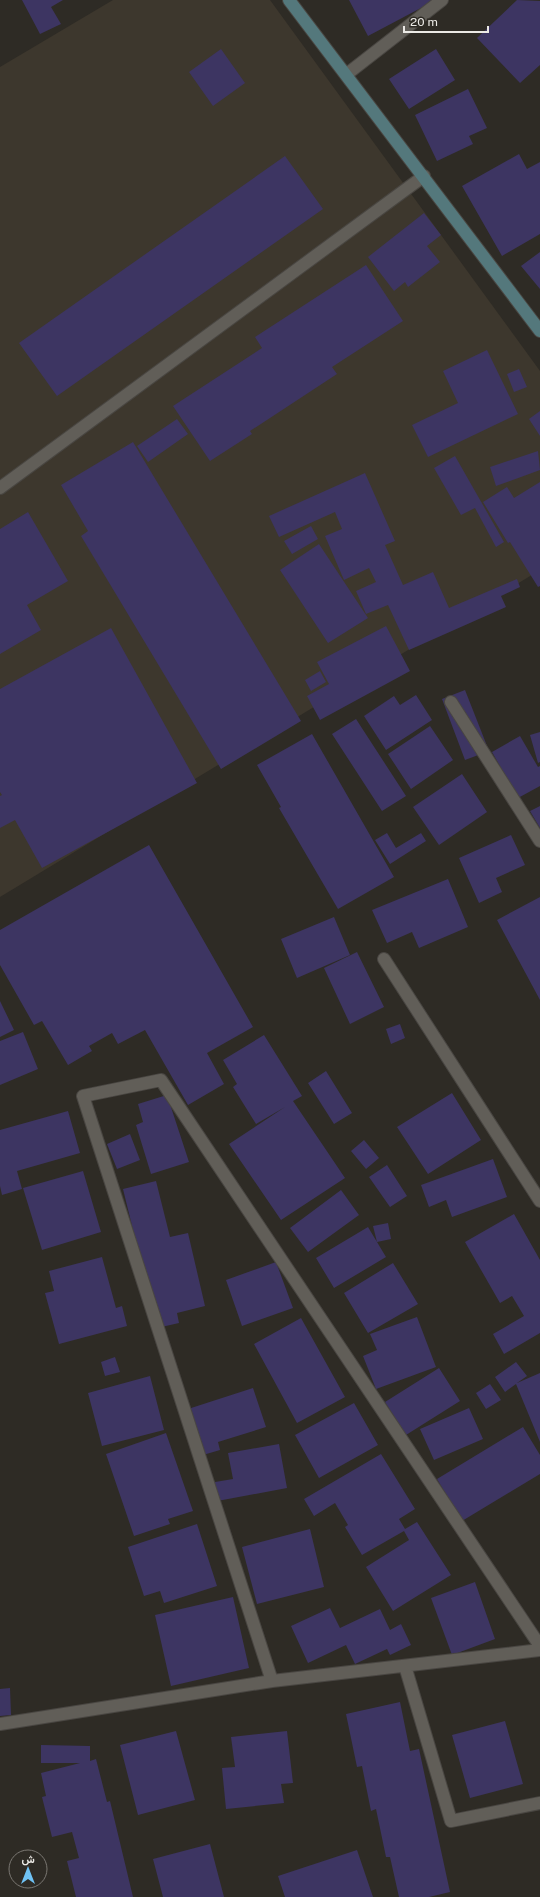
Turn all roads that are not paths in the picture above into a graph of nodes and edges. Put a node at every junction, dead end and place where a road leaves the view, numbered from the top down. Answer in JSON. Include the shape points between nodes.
{"nodes":[{"id":1,"x":289,"y":0,"type":"edge"},
{"id":2,"x":442,"y":0,"type":"edge"},
{"id":3,"x":347,"y":74,"type":"junction"},
{"id":4,"x":424,"y":176,"type":"junction"},
{"id":5,"x":540,"y":331,"type":"edge"},
{"id":6,"x":0,"y":488,"type":"edge"},
{"id":7,"x":451,"y":702,"type":"dead end"},
{"id":8,"x":540,"y":841,"type":"edge"},
{"id":9,"x":384,"y":959,"type":"dead end"},
{"id":10,"x":540,"y":1201,"type":"edge"},
{"id":11,"x":540,"y":1646,"type":"edge"},
{"id":12,"x":540,"y":1650,"type":"edge"},
{"id":13,"x":405,"y":1666,"type":"junction"},
{"id":14,"x":272,"y":1682,"type":"junction"},
{"id":15,"x":0,"y":1724,"type":"edge"},
{"id":16,"x":540,"y":1803,"type":"edge"}],
"edges":[{"from":1,"to":3,"type":"main road"},
{"from":2,"to":3,"type":"street"},
{"from":3,"to":4,"type":"main road"},
{"from":4,"to":5,"type":"main road"},
{"from":4,"to":6,"type":"street"},
{"from":7,"to":8,"type":"street"},
{"from":9,"to":10,"type":"street"},
{"from":11,"to":14,"type":"street","via":[[161,1080],[83,1096]]},
{"from":12,"to":13,"type":"street"},
{"from":13,"to":14,"type":"street"},
{"from":13,"to":16,"type":"street","via":[[451,1822]]},
{"from":14,"to":15,"type":"street"}]}
